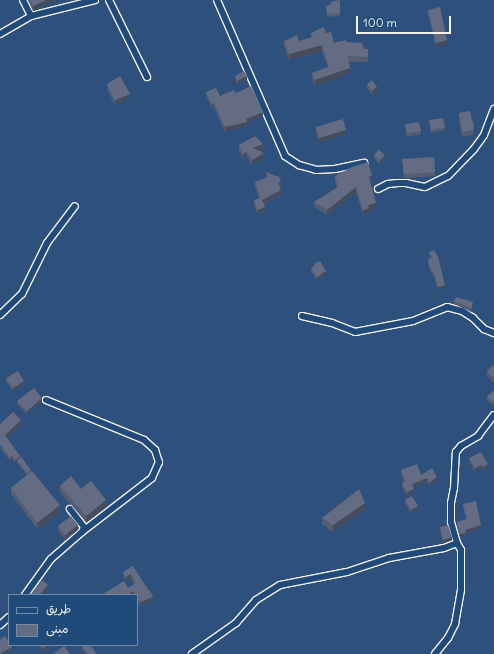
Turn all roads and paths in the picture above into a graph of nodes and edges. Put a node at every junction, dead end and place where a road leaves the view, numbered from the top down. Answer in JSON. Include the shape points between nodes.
{"nodes":[{"id":1,"x":23,"y":0,"type":"edge"},
{"id":2,"x":95,"y":0,"type":"edge"},
{"id":3,"x":108,"y":0,"type":"edge"},
{"id":4,"x":217,"y":0,"type":"edge"},
{"id":5,"x":31,"y":16,"type":"junction"},
{"id":6,"x":0,"y":34,"type":"edge"},
{"id":7,"x":147,"y":77,"type":"dead end"},
{"id":8,"x":494,"y":109,"type":"edge"},
{"id":9,"x":364,"y":163,"type":"edge"},
{"id":10,"x":378,"y":189,"type":"dead end"},
{"id":11,"x":75,"y":206,"type":"dead end"},
{"id":12,"x":0,"y":315,"type":"edge"},
{"id":13,"x":302,"y":316,"type":"dead end"},
{"id":14,"x":494,"y":333,"type":"edge"},
{"id":15,"x":46,"y":400,"type":"dead end"},
{"id":16,"x":494,"y":415,"type":"edge"},
{"id":17,"x":487,"y":424,"type":"junction"},
{"id":18,"x":494,"y":428,"type":"edge"},
{"id":19,"x":70,"y":509,"type":"dead end"},
{"id":20,"x":82,"y":532,"type":"junction"},
{"id":21,"x":456,"y":543,"type":"junction"},
{"id":22,"x":26,"y":594,"type":"edge"},
{"id":23,"x":8,"y":618,"type":"edge"},
{"id":24,"x":0,"y":625,"type":"edge"},
{"id":25,"x":192,"y":654,"type":"edge"},
{"id":26,"x":435,"y":654,"type":"edge"}],
"edges":[{"from":1,"to":5,"type":"street"},
{"from":2,"to":5,"type":"street"},
{"from":3,"to":7,"type":"street"},
{"from":4,"to":9,"type":"street","via":[[285,156],[299,165],[316,170]]},
{"from":5,"to":6,"type":"street"},
{"from":8,"to":10,"type":"street","via":[[484,135],[448,176],[425,187],[406,182],[388,184]]},
{"from":11,"to":12,"type":"street","via":[[47,243],[22,294]]},
{"from":13,"to":14,"type":"street","via":[[355,332],[413,321],[447,307],[473,318],[484,329]]},
{"from":15,"to":20,"type":"street","via":[[144,440],[155,450],[158,462],[152,478]]},
{"from":16,"to":17,"type":"street"},
{"from":17,"to":18,"type":"street"},
{"from":17,"to":21,"type":"street","via":[[478,436],[456,452],[451,503],[451,522]]},
{"from":19,"to":20,"type":"street","via":[[84,526]]},
{"from":20,"to":22,"type":"street","via":[[51,559]]},
{"from":21,"to":25,"type":"street","via":[[444,548],[389,558],[346,572],[280,585],[256,600],[236,622]]},
{"from":21,"to":26,"type":"street","via":[[460,550],[461,574],[455,624]]},
{"from":23,"to":24,"type":"street"}]}
